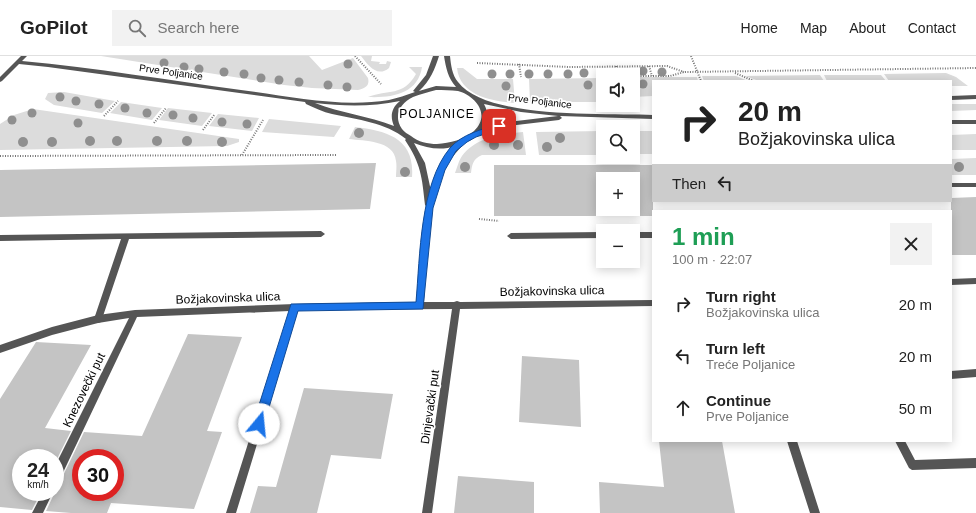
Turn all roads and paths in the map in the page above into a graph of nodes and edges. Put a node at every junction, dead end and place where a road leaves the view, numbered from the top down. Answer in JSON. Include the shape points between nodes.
{"nodes":[{"id":1,"x":24,"y":56,"type":"edge"},
{"id":2,"x":356,"y":56,"type":"edge"},
{"id":3,"x":436,"y":56,"type":"edge"},
{"id":4,"x":447,"y":56,"type":"edge"},
{"id":5,"x":691,"y":56,"type":"edge"},
{"id":6,"x":18,"y":62,"type":"junction"},
{"id":7,"x":477,"y":63,"type":"dead end"},
{"id":8,"x":519,"y":64,"type":"junction"},
{"id":9,"x":616,"y":66,"type":"joint"},
{"id":10,"x":648,"y":66,"type":"junction"},
{"id":11,"x":976,"y":68,"type":"edge"},
{"id":12,"x":684,"y":72,"type":"junction"},
{"id":13,"x":733,"y":72,"type":"junction"},
{"id":14,"x":698,"y":73,"type":"junction"},
{"id":15,"x":640,"y":76,"type":"edge"},
{"id":16,"x":652,"y":76,"type":"junction"},
{"id":17,"x":521,"y":77,"type":"dead end"},
{"id":18,"x":0,"y":80,"type":"edge"},
{"id":19,"x":701,"y":80,"type":"edge"},
{"id":20,"x":752,"y":80,"type":"edge"},
{"id":21,"x":382,"y":86,"type":"dead end"},
{"id":22,"x":463,"y":91,"type":"junction"},
{"id":23,"x":408,"y":96,"type":"junction"},
{"id":24,"x":976,"y":97,"type":"edge"},
{"id":25,"x":952,"y":98,"type":"edge"},
{"id":26,"x":298,"y":99,"type":"junction"},
{"id":27,"x":478,"y":100,"type":"junction"},
{"id":28,"x":118,"y":101,"type":"dead end"},
{"id":29,"x":166,"y":108,"type":"dead end"},
{"id":30,"x":652,"y":112,"type":"edge"},
{"id":31,"x":215,"y":114,"type":"dead end"},
{"id":32,"x":625,"y":115,"type":"junction"},
{"id":33,"x":104,"y":116,"type":"dead end"},
{"id":34,"x":576,"y":116,"type":"junction"},
{"id":35,"x":652,"y":118,"type":"edge"},
{"id":36,"x":263,"y":120,"type":"dead end"},
{"id":37,"x":952,"y":122,"type":"edge"},
{"id":38,"x":976,"y":122,"type":"edge"},
{"id":39,"x":154,"y":123,"type":"dead end"},
{"id":40,"x":203,"y":130,"type":"dead end"},
{"id":41,"x":398,"y":130,"type":"junction"},
{"id":42,"x":474,"y":135,"type":"junction"},
{"id":43,"x":405,"y":137,"type":"junction"},
{"id":44,"x":464,"y":141,"type":"junction"},
{"id":45,"x":242,"y":155,"type":"junction"},
{"id":46,"x":336,"y":155,"type":"dead end"},
{"id":47,"x":0,"y":156,"type":"edge"},
{"id":48,"x":952,"y":185,"type":"edge"},
{"id":49,"x":976,"y":185,"type":"edge"},
{"id":50,"x":429,"y":208,"type":"junction"},
{"id":51,"x":479,"y":219,"type":"dead end"},
{"id":52,"x":499,"y":221,"type":"dead end"},
{"id":53,"x":322,"y":234,"type":"dead end"},
{"id":54,"x":596,"y":235,"type":"edge"},
{"id":55,"x":640,"y":235,"type":"edge"},
{"id":56,"x":652,"y":235,"type":"edge"},
{"id":57,"x":126,"y":236,"type":"junction"},
{"id":58,"x":511,"y":236,"type":"dead end"},
{"id":59,"x":0,"y":238,"type":"edge"},
{"id":60,"x":976,"y":281,"type":"edge"},
{"id":61,"x":952,"y":282,"type":"edge"},
{"id":62,"x":652,"y":302,"type":"edge"},
{"id":63,"x":457,"y":304,"type":"junction"},
{"id":64,"x":420,"y":306,"type":"junction"},
{"id":65,"x":295,"y":307,"type":"junction"},
{"id":66,"x":135,"y":314,"type":"junction"},
{"id":67,"x":98,"y":319,"type":"junction"},
{"id":68,"x":0,"y":349,"type":"edge"},
{"id":69,"x":976,"y":373,"type":"edge"},
{"id":70,"x":952,"y":375,"type":"edge"},
{"id":71,"x":792,"y":442,"type":"edge"},
{"id":72,"x":900,"y":442,"type":"edge"},
{"id":73,"x":64,"y":459,"type":"edge"},
{"id":74,"x":976,"y":463,"type":"edge"},
{"id":75,"x":43,"y":501,"type":"edge"},
{"id":76,"x":37,"y":513,"type":"edge"},
{"id":77,"x":231,"y":513,"type":"edge"},
{"id":78,"x":427,"y":513,"type":"edge"},
{"id":79,"x":815,"y":513,"type":"edge"}],
"edges":[{"from":1,"to":6,"type":"street"},
{"from":2,"to":21,"type":"path"},
{"from":3,"to":23,"type":"street","via":[[423,85]]},
{"from":4,"to":22,"type":"street","via":[[452,78]]},
{"from":5,"to":14,"type":"path"},
{"from":6,"to":18,"type":"street"},
{"from":6,"to":26,"type":"street","name":"Prve Poljanice","via":[[79,68]]},
{"from":7,"to":8,"type":"path"},
{"from":8,"to":9,"type":"path"},
{"from":8,"to":17,"type":"path"},
{"from":9,"to":10,"type":"path"},
{"from":10,"to":12,"type":"path","via":[[667,66]]},
{"from":10,"to":16,"type":"path"},
{"from":11,"to":13,"type":"path"},
{"from":12,"to":14,"type":"path"},
{"from":12,"to":16,"type":"path","via":[[670,76]]},
{"from":13,"to":14,"type":"path"},
{"from":13,"to":20,"type":"path"},
{"from":14,"to":19,"type":"path"},
{"from":15,"to":16,"type":"path"},
{"from":22,"to":23,"type":"street","via":[[436,88]]},
{"from":22,"to":27,"type":"street"},
{"from":23,"to":26,"type":"street","name":"Prve Poljanice","via":[[390,102],[376,103]]},
{"from":23,"to":41,"type":"street","via":[[394,113],[394,122]]},
{"from":24,"to":25,"type":"street"},
{"from":26,"to":41,"type":"street","name":"Prve Poljanice","via":[[332,112],[374,121]]},
{"from":27,"to":34,"type":"street","name":"Prve Poljanice","via":[[507,108]]},
{"from":27,"to":42,"type":"street","via":[[484,108],[485,117],[482,127]]},
{"from":28,"to":33,"type":"path"},
{"from":29,"to":39,"type":"path"},
{"from":30,"to":32,"type":"street","name":"Prve Poljanice"},
{"from":31,"to":40,"type":"path"},
{"from":32,"to":34,"type":"street","name":"Prve Poljanice"},
{"from":32,"to":35,"type":"street","name":"Prve Poljanice"},
{"from":34,"to":42,"type":"street","name":"Prve Poljanice","via":[[507,124]]},
{"from":36,"to":45,"type":"path"},
{"from":37,"to":38,"type":"street"},
{"from":41,"to":43,"type":"street"},
{"from":42,"to":44,"type":"street"},
{"from":43,"to":44,"type":"street","via":[[433,146]]},
{"from":43,"to":50,"type":"street","via":[[421,159]]},
{"from":44,"to":50,"type":"street","via":[[446,159]]},
{"from":45,"to":46,"type":"path"},
{"from":45,"to":47,"type":"path"},
{"from":48,"to":49,"type":"street"},
{"from":50,"to":64,"type":"street"},
{"from":51,"to":52,"type":"path"},
{"from":53,"to":57,"type":"street"},
{"from":54,"to":58,"type":"street"},
{"from":55,"to":56,"type":"street"},
{"from":57,"to":59,"type":"street"},
{"from":57,"to":67,"type":"street"},
{"from":60,"to":61,"type":"street"},
{"from":62,"to":63,"type":"street","name":"Božjakovinska ulica"},
{"from":63,"to":64,"type":"street","name":"Božjakovinska ulica"},
{"from":63,"to":78,"type":"street","name":"Dinjevački put"},
{"from":64,"to":65,"type":"street","name":"Božjakovinska ulica"},
{"from":65,"to":66,"type":"street","name":"Božjakovinska ulica"},
{"from":65,"to":77,"type":"street"},
{"from":66,"to":67,"type":"street","name":"Božjakovinska ulica"},
{"from":66,"to":73,"type":"street","name":"Knezovečki put"},
{"from":67,"to":68,"type":"street","name":"Božjakovinska ulica"},
{"from":69,"to":70,"type":"street"},
{"from":71,"to":79,"type":"street"},
{"from":72,"to":74,"type":"street","via":[[912,465]]},
{"from":75,"to":76,"type":"street"}]}
